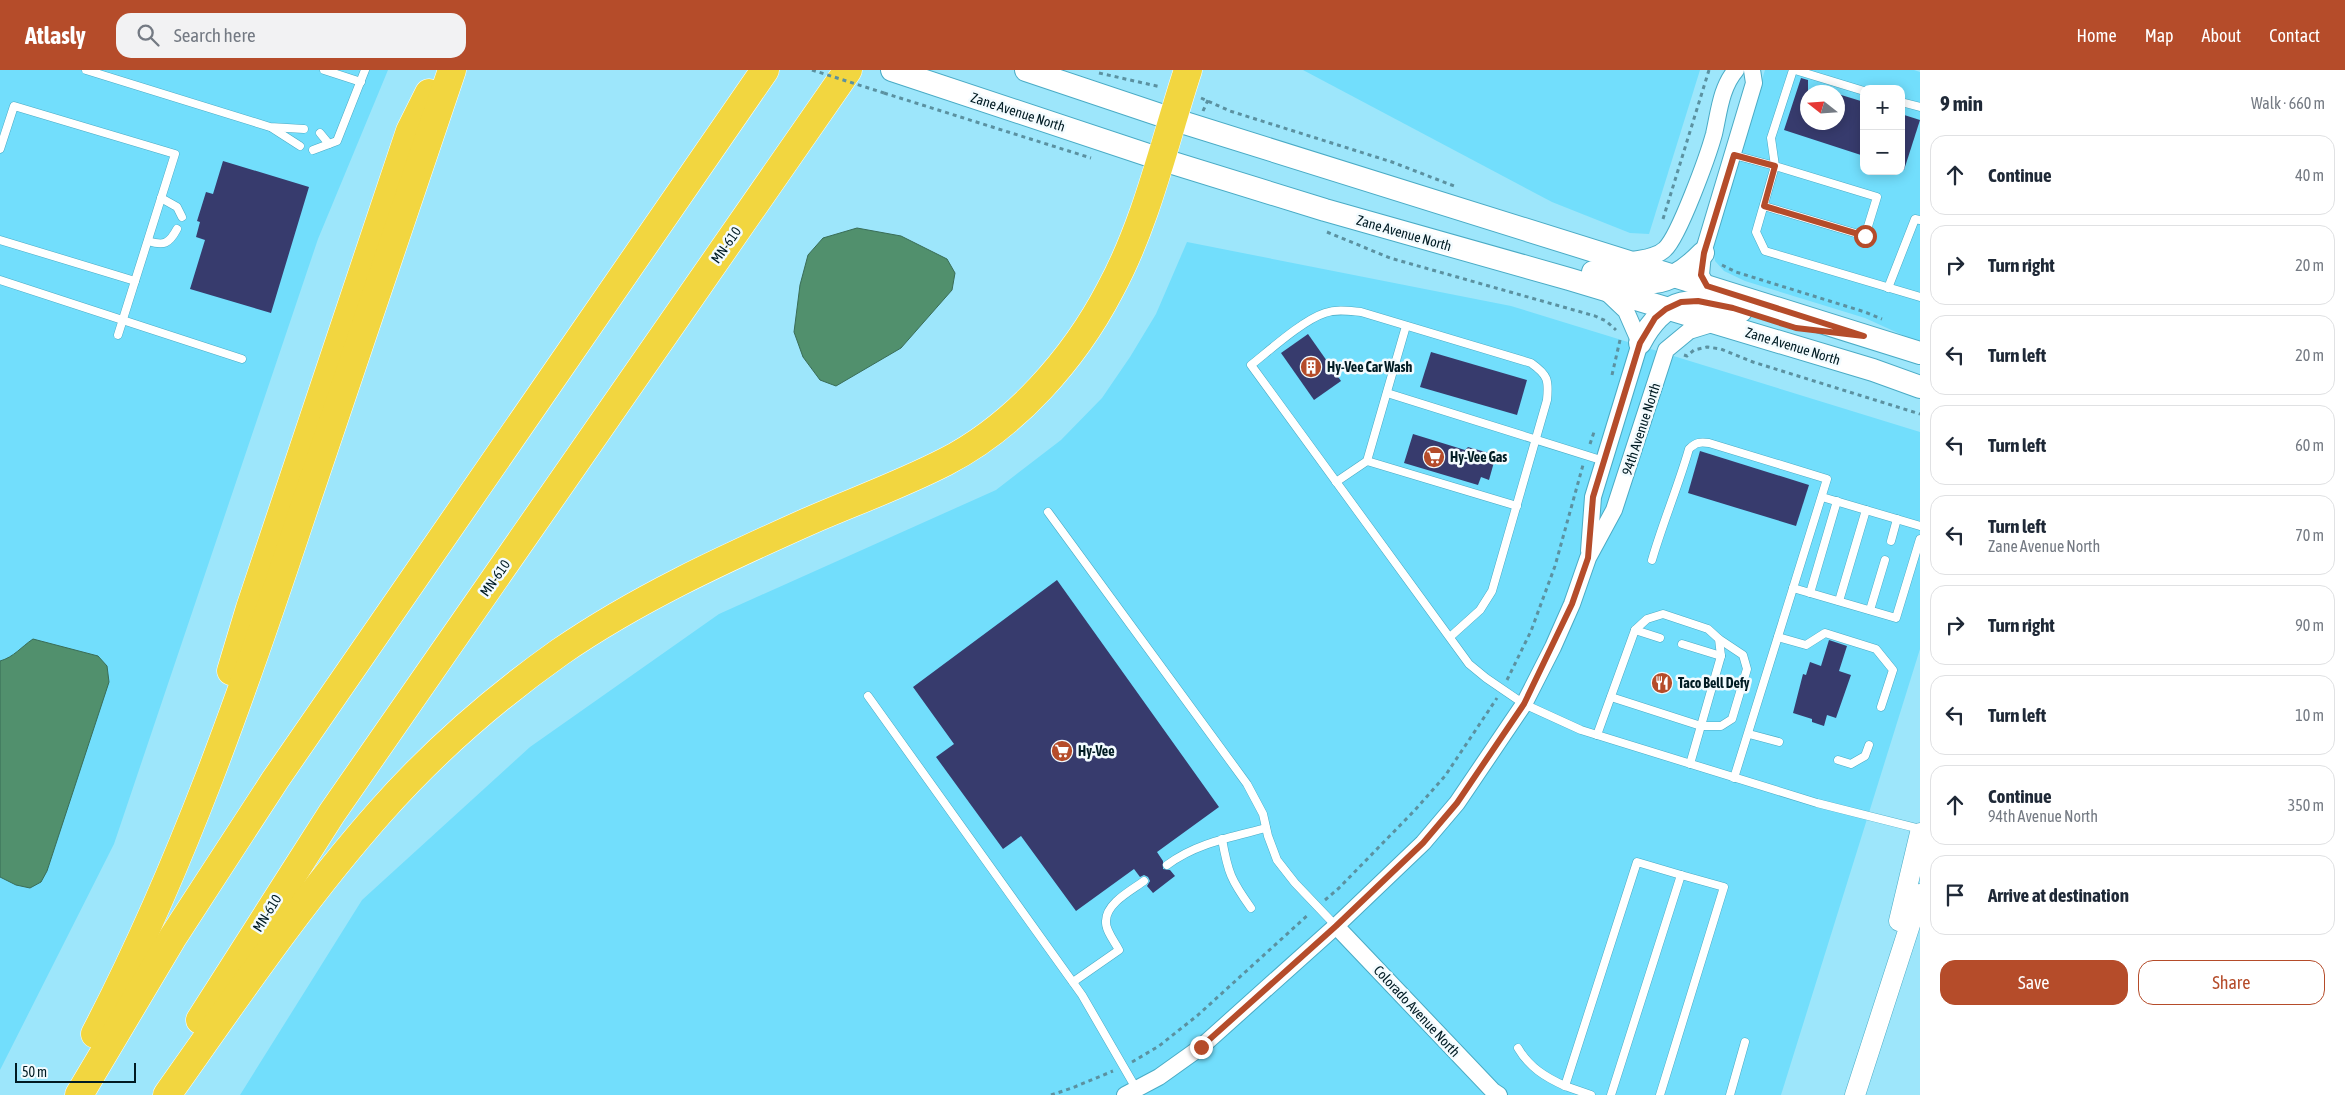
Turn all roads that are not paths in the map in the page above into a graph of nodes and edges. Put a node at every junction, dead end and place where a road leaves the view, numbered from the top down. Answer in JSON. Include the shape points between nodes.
{"nodes":[{"id":1,"x":86,"y":70,"type":"edge"},
{"id":2,"x":324,"y":70,"type":"edge"},
{"id":3,"x":365,"y":70,"type":"edge"},
{"id":4,"x":443,"y":70,"type":"edge"},
{"id":5,"x":452,"y":70,"type":"edge"},
{"id":6,"x":765,"y":70,"type":"edge"},
{"id":7,"x":848,"y":70,"type":"edge"},
{"id":8,"x":1026,"y":70,"type":"edge"},
{"id":9,"x":1736,"y":70,"type":"edge"},
{"id":10,"x":1752,"y":70,"type":"edge"},
{"id":11,"x":1794,"y":70,"type":"edge"},
{"id":12,"x":895,"y":71,"type":"edge"},
{"id":13,"x":97,"y":72,"type":"edge"},
{"id":14,"x":1184,"y":81,"type":"edge"},
{"id":15,"x":361,"y":82,"type":"junction"},
{"id":16,"x":1860,"y":90,"type":"edge"},
{"id":17,"x":1905,"y":103,"type":"edge"},
{"id":18,"x":1920,"y":107,"type":"edge"},
{"id":19,"x":1172,"y":119,"type":"junction"},
{"id":20,"x":270,"y":127,"type":"junction"},
{"id":21,"x":304,"y":128,"type":"dead end"},
{"id":22,"x":320,"y":133,"type":"dead end"},
{"id":23,"x":329,"y":144,"type":"junction"},
{"id":24,"x":300,"y":146,"type":"dead end"},
{"id":25,"x":0,"y":149,"type":"edge"},
{"id":26,"x":313,"y":150,"type":"dead end"},
{"id":27,"x":1734,"y":155,"type":"junction"},
{"id":28,"x":1160,"y":159,"type":"junction"},
{"id":29,"x":1775,"y":166,"type":"junction"},
{"id":30,"x":161,"y":198,"type":"junction"},
{"id":31,"x":1764,"y":206,"type":"junction"},
{"id":32,"x":182,"y":217,"type":"dead end"},
{"id":33,"x":1920,"y":220,"type":"edge"},
{"id":34,"x":1328,"y":221,"type":"junction"},
{"id":35,"x":177,"y":229,"type":"dead end"},
{"id":36,"x":0,"y":240,"type":"edge"},
{"id":37,"x":148,"y":241,"type":"junction"},
{"id":38,"x":1713,"y":259,"type":"junction"},
{"id":39,"x":1628,"y":261,"type":"junction"},
{"id":40,"x":1676,"y":276,"type":"junction"},
{"id":41,"x":0,"y":280,"type":"edge"},
{"id":42,"x":135,"y":281,"type":"junction"},
{"id":43,"x":1707,"y":286,"type":"junction"},
{"id":44,"x":1888,"y":288,"type":"junction"},
{"id":45,"x":1603,"y":290,"type":"junction"},
{"id":46,"x":1920,"y":297,"type":"edge"},
{"id":47,"x":1666,"y":309,"type":"junction"},
{"id":48,"x":123,"y":320,"type":"junction"},
{"id":49,"x":1715,"y":323,"type":"junction"},
{"id":50,"x":1406,"y":326,"type":"junction"},
{"id":51,"x":118,"y":335,"type":"dead end"},
{"id":52,"x":1864,"y":336,"type":"junction"},
{"id":53,"x":1630,"y":340,"type":"junction"},
{"id":54,"x":1920,"y":353,"type":"edge"},
{"id":55,"x":242,"y":359,"type":"dead end"},
{"id":56,"x":1920,"y":387,"type":"edge"},
{"id":57,"x":1387,"y":393,"type":"junction"},
{"id":58,"x":1535,"y":439,"type":"junction"},
{"id":59,"x":1367,"y":461,"type":"junction"},
{"id":60,"x":1604,"y":461,"type":"junction"},
{"id":61,"x":1336,"y":482,"type":"junction"},
{"id":62,"x":1822,"y":497,"type":"junction"},
{"id":63,"x":1837,"y":502,"type":"junction"},
{"id":64,"x":1517,"y":506,"type":"junction"},
{"id":65,"x":1866,"y":510,"type":"junction"},
{"id":66,"x":1048,"y":512,"type":"dead end"},
{"id":67,"x":1898,"y":519,"type":"junction"},
{"id":68,"x":1920,"y":526,"type":"edge"},
{"id":69,"x":1920,"y":539,"type":"edge"},
{"id":70,"x":1891,"y":540,"type":"dead end"},
{"id":71,"x":1588,"y":558,"type":"junction"},
{"id":72,"x":1652,"y":560,"type":"dead end"},
{"id":73,"x":1885,"y":560,"type":"dead end"},
{"id":74,"x":1794,"y":588,"type":"junction"},
{"id":75,"x":1810,"y":593,"type":"junction"},
{"id":76,"x":1839,"y":601,"type":"junction"},
{"id":77,"x":1870,"y":610,"type":"junction"},
{"id":78,"x":1635,"y":630,"type":"junction"},
{"id":79,"x":1450,"y":637,"type":"junction"},
{"id":80,"x":1778,"y":637,"type":"junction"},
{"id":81,"x":1660,"y":638,"type":"dead end"},
{"id":82,"x":1719,"y":639,"type":"junction"},
{"id":83,"x":1682,"y":644,"type":"dead end"},
{"id":84,"x":1721,"y":656,"type":"junction"},
{"id":85,"x":868,"y":696,"type":"dead end"},
{"id":86,"x":1611,"y":697,"type":"junction"},
{"id":87,"x":1524,"y":704,"type":"junction"},
{"id":88,"x":1881,"y":707,"type":"dead end"},
{"id":89,"x":1701,"y":726,"type":"junction"},
{"id":90,"x":1749,"y":734,"type":"junction"},
{"id":91,"x":1597,"y":735,"type":"junction"},
{"id":92,"x":1778,"y":742,"type":"dead end"},
{"id":93,"x":1869,"y":745,"type":"dead end"},
{"id":94,"x":1838,"y":760,"type":"dead end"},
{"id":95,"x":1690,"y":764,"type":"junction"},
{"id":96,"x":1734,"y":778,"type":"junction"},
{"id":97,"x":202,"y":797,"type":"junction"},
{"id":98,"x":1266,"y":828,"type":"junction"},
{"id":99,"x":1920,"y":831,"type":"edge"},
{"id":100,"x":1222,"y":839,"type":"junction"},
{"id":101,"x":1166,"y":865,"type":"dead end"},
{"id":102,"x":1681,"y":875,"type":"junction"},
{"id":103,"x":1144,"y":882,"type":"dead end"},
{"id":104,"x":1920,"y":894,"type":"edge"},
{"id":105,"x":1251,"y":908,"type":"dead end"},
{"id":106,"x":1336,"y":926,"type":"junction"},
{"id":107,"x":1073,"y":982,"type":"junction"},
{"id":108,"x":1890,"y":982,"type":"junction"},
{"id":109,"x":1745,"y":1042,"type":"dead end"},
{"id":110,"x":1518,"y":1048,"type":"dead end"},
{"id":111,"x":1564,"y":1086,"type":"junction"},
{"id":112,"x":1131,"y":1092,"type":"edge"},
{"id":113,"x":63,"y":1095,"type":"edge"},
{"id":114,"x":79,"y":1095,"type":"edge"},
{"id":115,"x":156,"y":1095,"type":"edge"},
{"id":116,"x":167,"y":1095,"type":"edge"},
{"id":117,"x":1500,"y":1095,"type":"edge"},
{"id":118,"x":1591,"y":1095,"type":"edge"},
{"id":119,"x":1611,"y":1095,"type":"edge"},
{"id":120,"x":1660,"y":1095,"type":"edge"},
{"id":121,"x":1730,"y":1095,"type":"edge"},
{"id":122,"x":1855,"y":1095,"type":"edge"}],
"edges":[{"from":1,"to":13,"type":"lane"},
{"from":2,"to":15,"type":"lane"},
{"from":3,"to":15,"type":"lane"},
{"from":4,"to":97,"type":"highway","via":[[410,132],[250,608],[213,740]]},
{"from":5,"to":97,"type":"highway","via":[[244,687]]},
{"from":6,"to":114,"type":"highway","via":[[275,780],[173,937]]},
{"from":7,"to":115,"type":"highway","name":"MN-610","via":[[332,813],[213,998]]},
{"from":8,"to":19,"type":"main road"},
{"from":9,"to":39,"type":"street","via":[[1727,80],[1713,137],[1682,221],[1671,241],[1656,255]]},
{"from":10,"to":27,"type":"street","via":[[1754,84]]},
{"from":11,"to":16,"type":"lane"},
{"from":11,"to":29,"type":"lane","via":[[1771,138]]},
{"from":12,"to":28,"type":"main road","name":"Zane Avenue North"},
{"from":13,"to":20,"type":"lane"},
{"from":14,"to":19,"type":"highway"},
{"from":15,"to":23,"type":"lane","via":[[337,141]]},
{"from":17,"to":18,"type":"lane"},
{"from":19,"to":28,"type":"highway"},
{"from":19,"to":39,"type":"main road"},
{"from":20,"to":21,"type":"lane"},
{"from":20,"to":24,"type":"lane"},
{"from":22,"to":23,"type":"lane"},
{"from":23,"to":26,"type":"lane"},
{"from":25,"to":30,"type":"lane","via":[[14,106],[175,154]]},
{"from":27,"to":29,"type":"lane"},
{"from":27,"to":38,"type":"street"},
{"from":28,"to":34,"type":"main road","name":"Zane Avenue North"},
{"from":28,"to":116,"type":"highway","via":[[1139,224],[1111,289],[1062,363],[1022,405],[948,460],[730,557],[653,595],[560,652],[484,711],[406,784],[349,849],[259,966]]},
{"from":29,"to":31,"type":"lane"},
{"from":29,"to":31,"type":"lane","via":[[1877,197],[1865,236]]},
{"from":30,"to":32,"type":"lane","via":[[178,207]]},
{"from":30,"to":37,"type":"lane"},
{"from":31,"to":44,"type":"lane","via":[[1756,232],[1764,251]]},
{"from":33,"to":44,"type":"lane","via":[[1915,219]]},
{"from":34,"to":40,"type":"main road","via":[[1480,241],[1624,280],[1650,283]]},
{"from":34,"to":45,"type":"main road","name":"Zane Avenue North"},
{"from":35,"to":37,"type":"lane","via":[[171,241],[165,244]]},
{"from":36,"to":42,"type":"lane"},
{"from":37,"to":42,"type":"lane"},
{"from":38,"to":40,"type":"main road"},
{"from":38,"to":43,"type":"street","via":[[1701,275]]},
{"from":39,"to":40,"type":"main road"},
{"from":40,"to":43,"type":"main road"},
{"from":41,"to":48,"type":"lane"},
{"from":42,"to":48,"type":"lane"},
{"from":43,"to":52,"type":"main road"},
{"from":44,"to":46,"type":"lane"},
{"from":45,"to":47,"type":"main road","name":"Zane Avenue North"},
{"from":45,"to":53,"type":"street","via":[[1626,311]]},
{"from":47,"to":49,"type":"main road","name":"Zane Avenue North"},
{"from":47,"to":52,"type":"main road","via":[[1681,302],[1698,301],[1733,308],[1796,328]]},
{"from":47,"to":53,"type":"main road"},
{"from":48,"to":51,"type":"lane"},
{"from":48,"to":55,"type":"lane"},
{"from":49,"to":56,"type":"main road","name":"Zane Avenue North"},
{"from":49,"to":71,"type":"street","name":"94th Avenue North","via":[[1689,332],[1666,350],[1614,510]]},
{"from":50,"to":57,"type":"lane"},
{"from":50,"to":58,"type":"lane","via":[[1531,363],[1543,372],[1549,383],[1548,400]]},
{"from":50,"to":61,"type":"lane","via":[[1361,312],[1325,313],[1310,320],[1250,365]]},
{"from":52,"to":54,"type":"main road"},
{"from":53,"to":60,"type":"street","name":"94th Avenue North"},
{"from":57,"to":58,"type":"lane"},
{"from":57,"to":59,"type":"lane"},
{"from":58,"to":60,"type":"lane"},
{"from":58,"to":64,"type":"lane"},
{"from":59,"to":61,"type":"lane"},
{"from":59,"to":64,"type":"lane"},
{"from":60,"to":71,"type":"street","name":"94th Avenue North","via":[[1593,497]]},
{"from":61,"to":79,"type":"lane"},
{"from":62,"to":63,"type":"lane"},
{"from":62,"to":72,"type":"lane","via":[[1827,479],[1700,442],[1694,444],[1689,449]]},
{"from":62,"to":74,"type":"lane"},
{"from":63,"to":65,"type":"lane"},
{"from":63,"to":75,"type":"lane"},
{"from":64,"to":79,"type":"lane","via":[[1492,591],[1480,610]]},
{"from":65,"to":67,"type":"lane"},
{"from":65,"to":76,"type":"lane"},
{"from":66,"to":98,"type":"lane","via":[[1247,784],[1263,814]]},
{"from":67,"to":68,"type":"lane"},
{"from":67,"to":70,"type":"lane"},
{"from":69,"to":77,"type":"lane","via":[[1896,618]]},
{"from":71,"to":87,"type":"street","name":"94th Avenue North","via":[[1572,604]]},
{"from":73,"to":77,"type":"lane"},
{"from":74,"to":75,"type":"lane"},
{"from":74,"to":80,"type":"lane"},
{"from":75,"to":76,"type":"lane"},
{"from":76,"to":77,"type":"lane"},
{"from":78,"to":81,"type":"lane"},
{"from":78,"to":82,"type":"lane","via":[[1647,619],[1663,614],[1708,629]]},
{"from":78,"to":86,"type":"lane"},
{"from":79,"to":87,"type":"lane","via":[[1469,664]]},
{"from":80,"to":88,"type":"lane","via":[[1806,645],[1825,633],[1876,649],[1892,670]]},
{"from":80,"to":90,"type":"lane"},
{"from":82,"to":84,"type":"lane"},
{"from":82,"to":89,"type":"lane","via":[[1743,655],[1747,669],[1732,719],[1721,726]]},
{"from":83,"to":84,"type":"lane"},
{"from":84,"to":89,"type":"lane"},
{"from":85,"to":107,"type":"lane"},
{"from":86,"to":89,"type":"lane"},
{"from":86,"to":91,"type":"lane"},
{"from":87,"to":91,"type":"lane"},
{"from":87,"to":106,"type":"street","name":"94th Avenue North","via":[[1457,803],[1423,843]]},
{"from":89,"to":95,"type":"lane"},
{"from":90,"to":92,"type":"lane"},
{"from":90,"to":96,"type":"lane"},
{"from":91,"to":95,"type":"lane"},
{"from":93,"to":94,"type":"lane","via":[[1865,756],[1851,764]]},
{"from":95,"to":96,"type":"lane"},
{"from":96,"to":99,"type":"lane"},
{"from":97,"to":113,"type":"highway","via":[[108,1008]]},
{"from":98,"to":100,"type":"lane"},
{"from":98,"to":106,"type":"lane","via":[[1277,860]]},
{"from":99,"to":108,"type":"street","via":[[1899,919]]},
{"from":100,"to":101,"type":"lane","via":[[1189,850]]},
{"from":100,"to":105,"type":"lane","via":[[1228,871]]},
{"from":102,"to":111,"type":"lane","via":[[1637,862]]},
{"from":102,"to":119,"type":"lane"},
{"from":102,"to":120,"type":"lane","via":[[1724,888]]},
{"from":103,"to":107,"type":"lane","via":[[1117,901],[1108,912],[1108,929],[1119,950]]},
{"from":104,"to":108,"type":"street"},
{"from":106,"to":112,"type":"street","name":"94th Avenue North","via":[[1201,1047],[1160,1077]]},
{"from":106,"to":117,"type":"street","name":"Colorado Avenue North"},
{"from":107,"to":112,"type":"lane","via":[[1122,1067]]},
{"from":108,"to":122,"type":"street"},
{"from":109,"to":121,"type":"lane"},
{"from":110,"to":111,"type":"lane","via":[[1535,1070]]},
{"from":111,"to":118,"type":"lane"}]}
